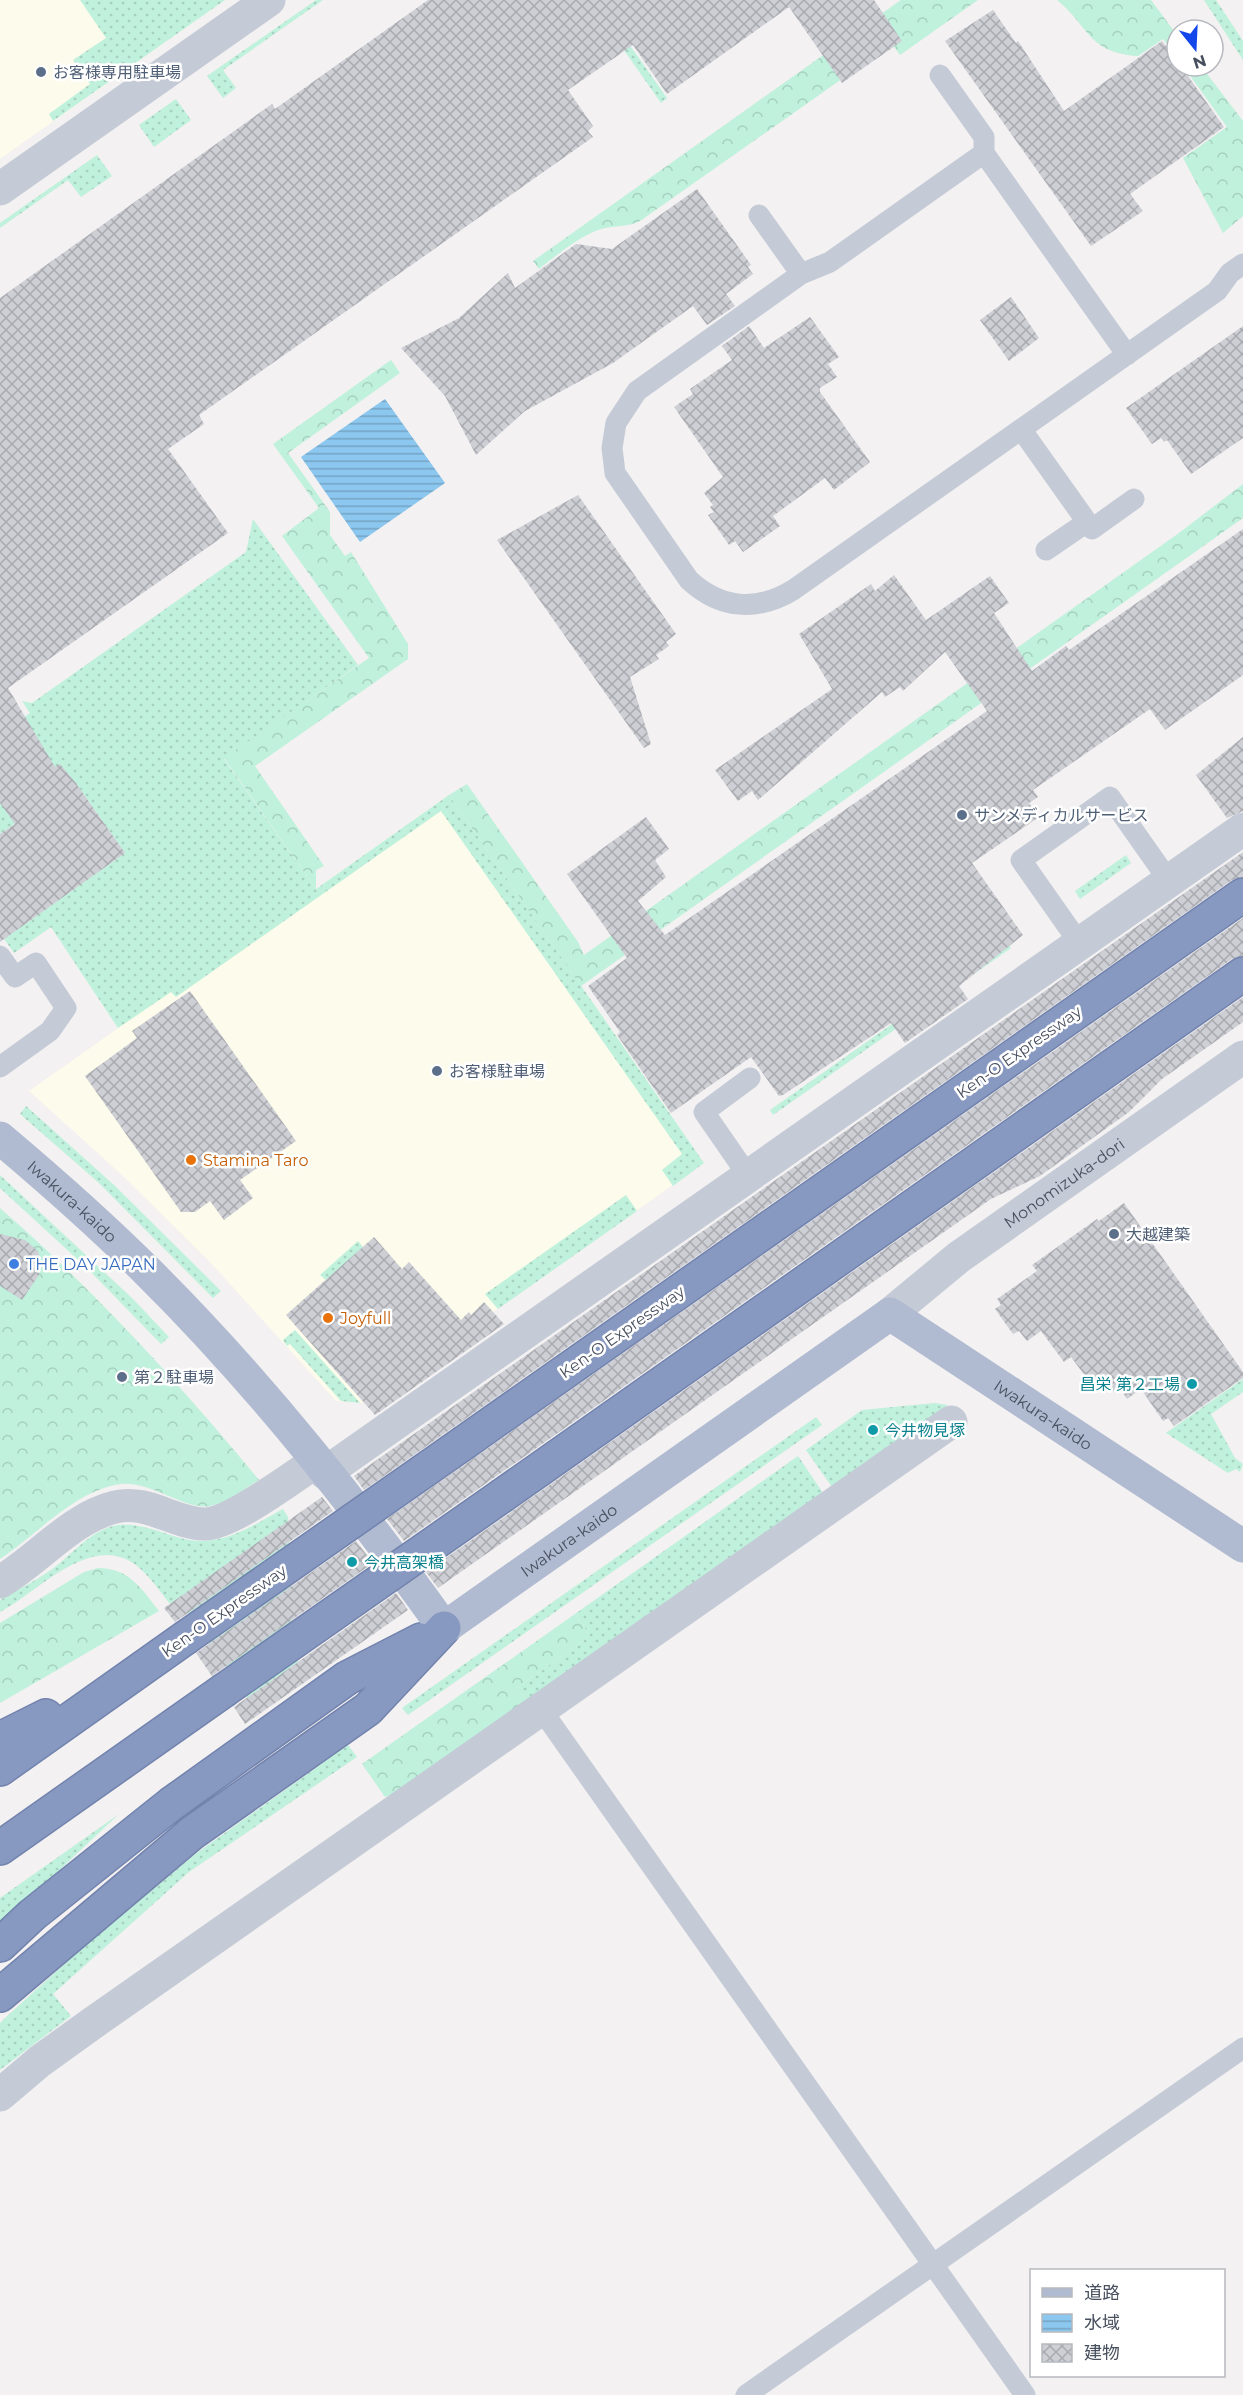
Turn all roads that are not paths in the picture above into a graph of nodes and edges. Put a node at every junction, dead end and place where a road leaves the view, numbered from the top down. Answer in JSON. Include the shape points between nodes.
{"nodes":[{"id":1,"x":268,"y":0,"type":"edge"},
{"id":2,"x":940,"y":75,"type":"dead end"},
{"id":3,"x":984,"y":153,"type":"junction"},
{"id":4,"x":0,"y":189,"type":"edge"},
{"id":5,"x":759,"y":215,"type":"dead end"},
{"id":6,"x":1243,"y":264,"type":"edge"},
{"id":7,"x":801,"y":274,"type":"junction"},
{"id":8,"x":1127,"y":355,"type":"junction"},
{"id":9,"x":1021,"y":429,"type":"junction"},
{"id":10,"x":1134,"y":499,"type":"dead end"},
{"id":11,"x":1087,"y":522,"type":"junction"},
{"id":12,"x":1046,"y":550,"type":"dead end"},
{"id":13,"x":1243,"y":829,"type":"edge"},
{"id":14,"x":1169,"y":881,"type":"junction"},
{"id":15,"x":1243,"y":895,"type":"edge"},
{"id":16,"x":1080,"y":944,"type":"junction"},
{"id":17,"x":0,"y":956,"type":"edge"},
{"id":18,"x":1243,"y":974,"type":"edge"},
{"id":19,"x":1243,"y":1057,"type":"edge"},
{"id":20,"x":0,"y":1067,"type":"edge"},
{"id":21,"x":750,"y":1078,"type":"dead end"},
{"id":22,"x":0,"y":1138,"type":"edge"},
{"id":23,"x":749,"y":1177,"type":"junction"},
{"id":24,"x":890,"y":1314,"type":"junction"},
{"id":25,"x":951,"y":1422,"type":"dead end"},
{"id":26,"x":321,"y":1467,"type":"junction"},
{"id":27,"x":1243,"y":1546,"type":"edge"},
{"id":28,"x":0,"y":1582,"type":"edge"},
{"id":29,"x":444,"y":1628,"type":"junction"},
{"id":30,"x":151,"y":1662,"type":"junction"},
{"id":31,"x":541,"y":1709,"type":"junction"},
{"id":32,"x":0,"y":1739,"type":"edge"},
{"id":33,"x":0,"y":1769,"type":"edge"},
{"id":34,"x":0,"y":1848,"type":"edge"},
{"id":35,"x":0,"y":1945,"type":"edge"},
{"id":36,"x":0,"y":1995,"type":"edge"},
{"id":37,"x":1243,"y":2048,"type":"edge"},
{"id":38,"x":0,"y":2095,"type":"edge"},
{"id":39,"x":932,"y":2265,"type":"junction"},
{"id":40,"x":746,"y":2395,"type":"edge"},
{"id":41,"x":1025,"y":2395,"type":"edge"}],
"edges":[{"from":1,"to":4,"type":"street"},
{"from":2,"to":3,"type":"lane","via":[[984,138]]},
{"from":3,"to":7,"type":"lane","via":[[830,262]]},
{"from":3,"to":8,"type":"lane"},
{"from":5,"to":7,"type":"lane"},
{"from":6,"to":8,"type":"lane","via":[[1230,273],[1217,291]]},
{"from":7,"to":9,"type":"lane","via":[[637,391],[616,423],[612,448],[621,484],[688,580],[709,596],[746,605],[782,597]]},
{"from":8,"to":9,"type":"lane"},
{"from":9,"to":11,"type":"lane"},
{"from":10,"to":11,"type":"lane","via":[[1092,529]]},
{"from":11,"to":12,"type":"lane"},
{"from":13,"to":14,"type":"street"},
{"from":14,"to":16,"type":"street"},
{"from":14,"to":16,"type":"lane","via":[[1110,797],[1021,860]]},
{"from":15,"to":30,"type":"highway","name":"Ken-O Expressway","bridge":true},
{"from":16,"to":23,"type":"street"},
{"from":17,"to":20,"type":"lane","via":[[15,977],[36,963],[66,1008],[50,1031]]},
{"from":18,"to":34,"type":"highway","bridge":true},
{"from":19,"to":24,"type":"street","name":"Monomizuka-dori","via":[[959,1257]]},
{"from":21,"to":23,"type":"lane","via":[[704,1112]]},
{"from":22,"to":26,"type":"main road","name":"Iwakura-kaido","via":[[81,1207],[149,1273],[225,1353]]},
{"from":23,"to":26,"type":"street"},
{"from":24,"to":27,"type":"main road","name":"Iwakura-kaido"},
{"from":24,"to":29,"type":"main road","name":"Iwakura-kaido"},
{"from":25,"to":31,"type":"street"},
{"from":26,"to":28,"type":"street","via":[[216,1523],[203,1524],[127,1504],[98,1513]]},
{"from":26,"to":29,"type":"main road","name":"Iwakura-kaido","via":[[387,1548]]},
{"from":29,"to":35,"type":"highway","via":[[347,1678],[289,1719],[171,1804]]},
{"from":29,"to":36,"type":"highway","via":[[368,1709],[192,1833]]},
{"from":30,"to":32,"type":"highway"},
{"from":30,"to":33,"type":"highway","name":"Ken-O Expressway"},
{"from":31,"to":38,"type":"street","via":[[90,2025]]},
{"from":31,"to":39,"type":"lane"},
{"from":37,"to":39,"type":"lane"},
{"from":39,"to":40,"type":"lane"},
{"from":39,"to":41,"type":"lane"}]}
